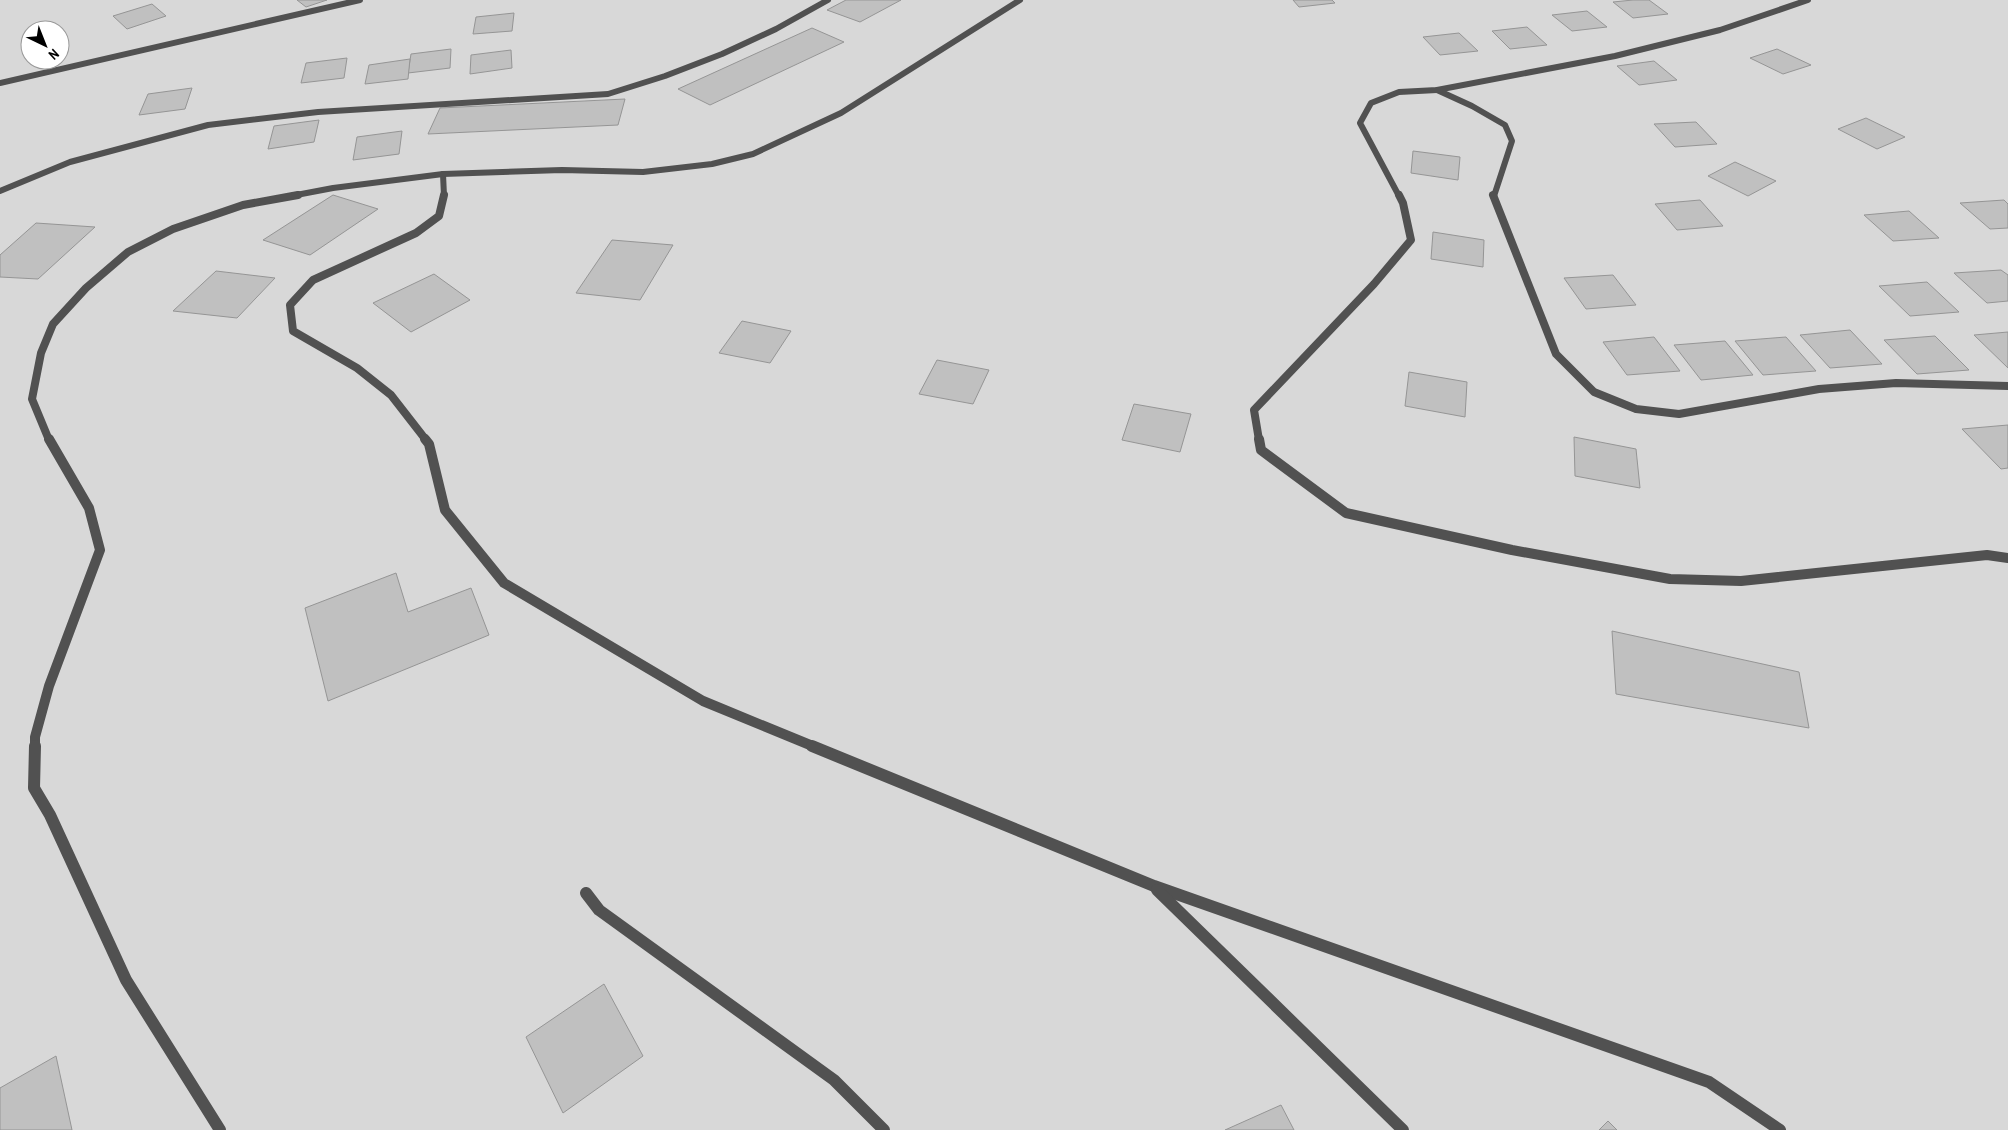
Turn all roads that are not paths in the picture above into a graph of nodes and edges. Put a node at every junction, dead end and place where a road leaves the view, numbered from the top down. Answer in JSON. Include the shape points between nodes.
{"nodes":[{"id":1,"x":360,"y":0,"type":"edge"},
{"id":2,"x":828,"y":0,"type":"edge"},
{"id":3,"x":1020,"y":0,"type":"edge"},
{"id":4,"x":1808,"y":0,"type":"edge"},
{"id":5,"x":0,"y":83,"type":"edge"},
{"id":6,"x":1436,"y":90,"type":"junction"},
{"id":7,"x":443,"y":174,"type":"junction"},
{"id":8,"x":0,"y":190,"type":"edge"},
{"id":9,"x":2008,"y":386,"type":"edge"},
{"id":10,"x":2008,"y":558,"type":"edge"},
{"id":11,"x":1154,"y":886,"type":"junction"},
{"id":12,"x":586,"y":892,"type":"dead end"},
{"id":13,"x":220,"y":1130,"type":"edge"},
{"id":14,"x":884,"y":1130,"type":"edge"},
{"id":15,"x":1403,"y":1130,"type":"edge"},
{"id":16,"x":1780,"y":1130,"type":"edge"}],
"edges":[{"from":1,"to":5,"type":"street"},
{"from":2,"to":8,"type":"street","via":[[766,33],[692,66],[608,94],[327,111],[208,125],[70,162]]},
{"from":3,"to":7,"type":"street","via":[[841,113],[753,154],[712,164],[643,172],[562,170]]},
{"from":4,"to":6,"type":"street","via":[[1720,30],[1615,56]]},
{"from":6,"to":9,"type":"street","via":[[1505,125],[1512,141],[1493,194],[1556,354],[1594,392],[1636,409],[1680,414],[1819,389],[1896,383]]},
{"from":6,"to":10,"type":"street","via":[[1399,92],[1371,104],[1360,123],[1403,202],[1411,240],[1374,284],[1254,410],[1261,450],[1346,513],[1512,550],[1670,579],[1741,581],[1988,555]]},
{"from":7,"to":11,"type":"street","via":[[445,192],[439,216],[416,233],[313,280],[290,306],[294,331],[357,368],[391,395],[429,444],[446,510],[504,583],[703,701]]},
{"from":7,"to":13,"type":"street","via":[[333,188],[244,205],[173,229],[128,252],[86,288],[53,324],[41,353],[32,399],[48,438],[90,508],[100,550],[49,686],[35,737],[34,788],[50,815],[126,980]]},
{"from":11,"to":15,"type":"street"},
{"from":11,"to":16,"type":"street","via":[[1709,1082]]},
{"from":12,"to":14,"type":"street","via":[[599,910],[834,1080]]}]}
